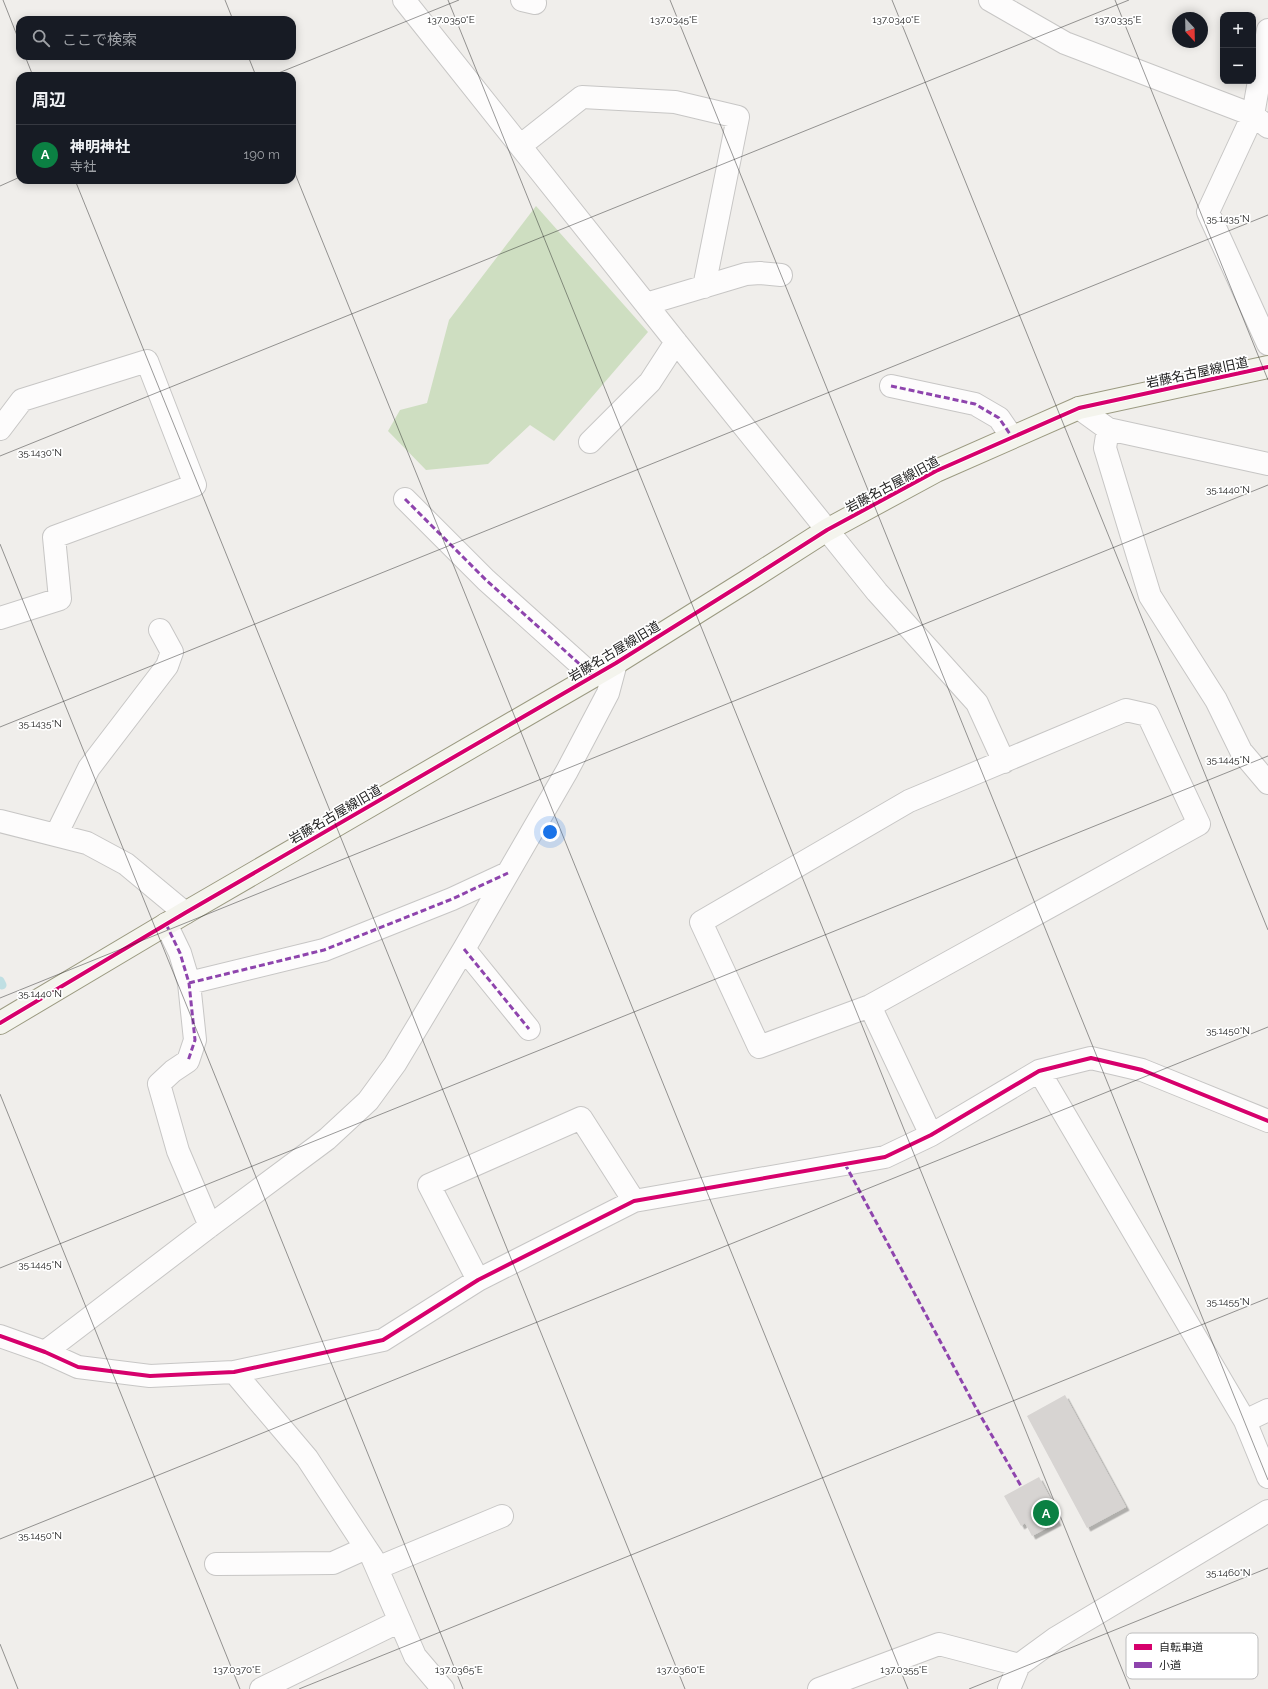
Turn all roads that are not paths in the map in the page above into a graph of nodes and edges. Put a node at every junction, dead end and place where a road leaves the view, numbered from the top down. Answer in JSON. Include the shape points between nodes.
{"nodes":[{"id":1,"x":404,"y":0,"type":"edge"},
{"id":2,"x":990,"y":0,"type":"edge"},
{"id":3,"x":1268,"y":30,"type":"edge"},
{"id":4,"x":1260,"y":121,"type":"edge"},
{"id":5,"x":520,"y":146,"type":"junction"},
{"id":6,"x":781,"y":274,"type":"dead end"},
{"id":7,"x":704,"y":287,"type":"junction"},
{"id":8,"x":646,"y":304,"type":"junction"},
{"id":9,"x":676,"y":342,"type":"junction"},
{"id":10,"x":1268,"y":344,"type":"edge"},
{"id":11,"x":1268,"y":367,"type":"edge"},
{"id":12,"x":891,"y":386,"type":"dead end"},
{"id":13,"x":1079,"y":408,"type":"junction"},
{"id":14,"x":0,"y":429,"type":"edge"},
{"id":15,"x":1108,"y":429,"type":"junction"},
{"id":16,"x":1012,"y":437,"type":"junction"},
{"id":17,"x":590,"y":442,"type":"dead end"},
{"id":18,"x":1268,"y":464,"type":"edge"},
{"id":19,"x":405,"y":499,"type":"dead end"},
{"id":20,"x":827,"y":530,"type":"junction"},
{"id":21,"x":0,"y":618,"type":"edge"},
{"id":22,"x":160,"y":630,"type":"dead end"},
{"id":23,"x":616,"y":663,"type":"junction"},
{"id":24,"x":592,"y":676,"type":"junction"},
{"id":25,"x":1004,"y":762,"type":"junction"},
{"id":26,"x":1268,"y":783,"type":"edge"},
{"id":27,"x":0,"y":821,"type":"edge"},
{"id":28,"x":56,"y":835,"type":"junction"},
{"id":29,"x":508,"y":873,"type":"junction"},
{"id":30,"x":185,"y":913,"type":"junction"},
{"id":31,"x":166,"y":924,"type":"junction"},
{"id":32,"x":464,"y":949,"type":"junction"},
{"id":33,"x":190,"y":983,"type":"junction"},
{"id":34,"x":870,"y":1006,"type":"junction"},
{"id":35,"x":0,"y":1023,"type":"edge"},
{"id":36,"x":529,"y":1029,"type":"dead end"},
{"id":37,"x":1040,"y":1071,"type":"junction"},
{"id":38,"x":1268,"y":1121,"type":"edge"},
{"id":39,"x":931,"y":1135,"type":"junction"},
{"id":40,"x":634,"y":1201,"type":"junction"},
{"id":41,"x":210,"y":1226,"type":"junction"},
{"id":42,"x":478,"y":1280,"type":"junction"},
{"id":43,"x":0,"y":1336,"type":"edge"},
{"id":44,"x":46,"y":1352,"type":"junction"},
{"id":45,"x":234,"y":1372,"type":"junction"},
{"id":46,"x":1268,"y":1410,"type":"edge"},
{"id":47,"x":1245,"y":1421,"type":"junction"},
{"id":48,"x":1268,"y":1477,"type":"edge"},
{"id":49,"x":1268,"y":1511,"type":"edge"},
{"id":50,"x":502,"y":1516,"type":"dead end"},
{"id":51,"x":366,"y":1548,"type":"junction"},
{"id":52,"x":216,"y":1564,"type":"dead end"},
{"id":53,"x":377,"y":1568,"type":"junction"},
{"id":54,"x":400,"y":1621,"type":"junction"},
{"id":55,"x":1018,"y":1665,"type":"junction"},
{"id":56,"x":261,"y":1689,"type":"edge"},
{"id":57,"x":443,"y":1689,"type":"edge"},
{"id":58,"x":819,"y":1689,"type":"edge"},
{"id":59,"x":1009,"y":1689,"type":"edge"}],
"edges":[{"from":1,"to":5,"type":"street"},
{"from":2,"to":4,"type":"street","via":[[1065,43]]},
{"from":3,"to":4,"type":"street"},
{"from":4,"to":10,"type":"street","via":[[1208,212]]},
{"from":5,"to":7,"type":"street","via":[[582,97],[675,102],[738,117]]},
{"from":5,"to":8,"type":"street"},
{"from":6,"to":7,"type":"street","via":[[746,274]]},
{"from":7,"to":8,"type":"street"},
{"from":8,"to":9,"type":"street"},
{"from":9,"to":17,"type":"street","via":[[650,382]]},
{"from":9,"to":20,"type":"street"},
{"from":11,"to":13,"type":"street","name":"岩藤名古屋線旧道"},
{"from":12,"to":16,"type":"street","via":[[975,404],[999,418]]},
{"from":13,"to":15,"type":"street"},
{"from":13,"to":16,"type":"street","name":"岩藤名古屋線旧道"},
{"from":14,"to":21,"type":"street","via":[[22,400],[147,361],[195,484],[54,537],[60,599]]},
{"from":15,"to":18,"type":"street"},
{"from":15,"to":26,"type":"street","via":[[1105,448],[1150,596],[1216,700],[1241,751]]},
{"from":16,"to":20,"type":"street","name":"岩藤名古屋線旧道","via":[[936,471]]},
{"from":19,"to":24,"type":"street","via":[[486,580]]},
{"from":20,"to":23,"type":"street","name":"岩藤名古屋線旧道"},
{"from":20,"to":25,"type":"street","via":[[877,592],[977,703]]},
{"from":22,"to":28,"type":"street","via":[[172,652],[167,666],[89,768]]},
{"from":23,"to":24,"type":"street","name":"岩藤名古屋線旧道"},
{"from":23,"to":29,"type":"street","via":[[608,693],[567,771]]},
{"from":24,"to":30,"type":"street","name":"岩藤名古屋線旧道"},
{"from":25,"to":34,"type":"street","via":[[909,801],[701,922],[759,1047]]},
{"from":25,"to":34,"type":"street","via":[[1126,710],[1148,715],[1199,824]]},
{"from":27,"to":28,"type":"street"},
{"from":28,"to":30,"type":"street","via":[[87,844],[126,864]]},
{"from":29,"to":32,"type":"street"},
{"from":29,"to":33,"type":"street","via":[[452,899],[324,950]]},
{"from":30,"to":31,"type":"street","name":"岩藤名古屋線旧道"},
{"from":31,"to":33,"type":"street","via":[[180,953]]},
{"from":31,"to":35,"type":"street","name":"岩藤名古屋線旧道"},
{"from":32,"to":36,"type":"street"},
{"from":32,"to":41,"type":"street","via":[[395,1064],[368,1101],[327,1139]]},
{"from":33,"to":41,"type":"street","via":[[194,1040],[188,1061],[159,1084],[178,1151]]},
{"from":34,"to":39,"type":"street"},
{"from":37,"to":38,"type":"street","via":[[1091,1058],[1142,1070]]},
{"from":37,"to":39,"type":"street"},
{"from":37,"to":47,"type":"street"},
{"from":39,"to":40,"type":"street","via":[[885,1157]]},
{"from":40,"to":42,"type":"street"},
{"from":40,"to":42,"type":"street","via":[[581,1118],[429,1186]]},
{"from":41,"to":44,"type":"street"},
{"from":42,"to":45,"type":"street","via":[[383,1340]]},
{"from":43,"to":44,"type":"street"},
{"from":44,"to":45,"type":"street","via":[[78,1367],[150,1376]]},
{"from":45,"to":51,"type":"street","via":[[307,1458]]},
{"from":46,"to":47,"type":"street"},
{"from":47,"to":48,"type":"street"},
{"from":49,"to":55,"type":"street","via":[[1056,1638]]},
{"from":50,"to":53,"type":"street"},
{"from":51,"to":52,"type":"street","via":[[333,1563]]},
{"from":51,"to":53,"type":"street"},
{"from":53,"to":54,"type":"street"},
{"from":54,"to":56,"type":"street"},
{"from":54,"to":57,"type":"street","via":[[415,1656]]},
{"from":55,"to":58,"type":"street","via":[[939,1644]]},
{"from":55,"to":59,"type":"street"}]}
